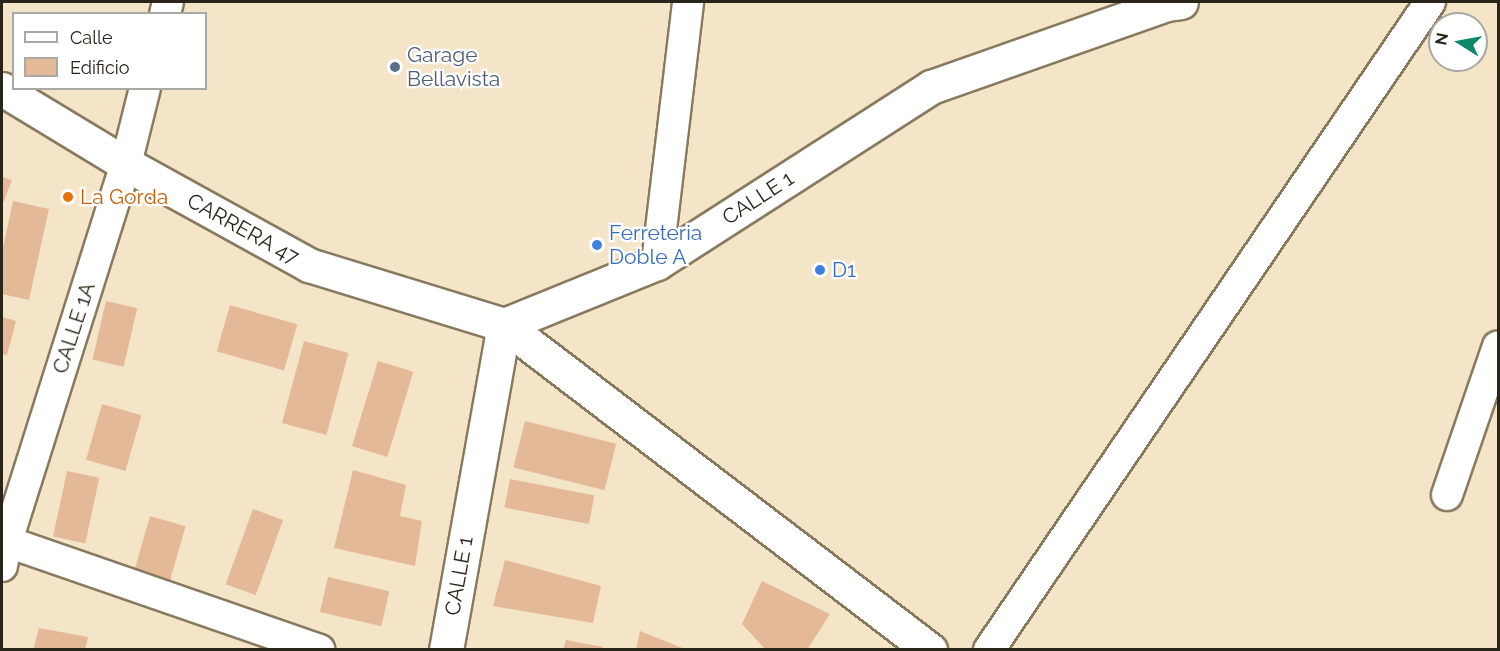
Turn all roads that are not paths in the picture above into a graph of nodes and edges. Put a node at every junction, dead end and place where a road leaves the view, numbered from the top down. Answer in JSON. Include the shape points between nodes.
{"nodes":[{"id":1,"x":688,"y":2,"type":"edge"},
{"id":2,"x":1181,"y":2,"type":"edge"},
{"id":3,"x":1430,"y":2,"type":"edge"},
{"id":4,"x":2,"y":89,"type":"edge"},
{"id":5,"x":145,"y":90,"type":"edge"},
{"id":6,"x":126,"y":164,"type":"junction"},
{"id":7,"x":657,"y":262,"type":"junction"},
{"id":8,"x":504,"y":325,"type":"junction"},
{"id":9,"x":1498,"y":346,"type":"edge"},
{"id":10,"x":1447,"y":495,"type":"dead end"},
{"id":11,"x":3,"y":549,"type":"edge"},
{"id":12,"x":320,"y":650,"type":"edge"},
{"id":13,"x":446,"y":650,"type":"edge"},
{"id":14,"x":930,"y":650,"type":"edge"},
{"id":15,"x":989,"y":650,"type":"edge"}],
"edges":[{"from":1,"to":7,"type":"street"},
{"from":2,"to":7,"type":"main road","name":"CALLE 1","via":[[931,87]]},
{"from":3,"to":15,"type":"street"},
{"from":4,"to":6,"type":"main road","name":"CARRERA 47"},
{"from":5,"to":6,"type":"street","name":"CALLE 1A"},
{"from":6,"to":8,"type":"main road","name":"CARRERA 47","via":[[309,266]]},
{"from":6,"to":11,"type":"street","name":"CALLE 1A"},
{"from":7,"to":8,"type":"main road","name":"CALLE 1"},
{"from":8,"to":13,"type":"main road","name":"CALLE 1"},
{"from":8,"to":14,"type":"main road"},
{"from":9,"to":10,"type":"street"},
{"from":11,"to":12,"type":"street"}]}
